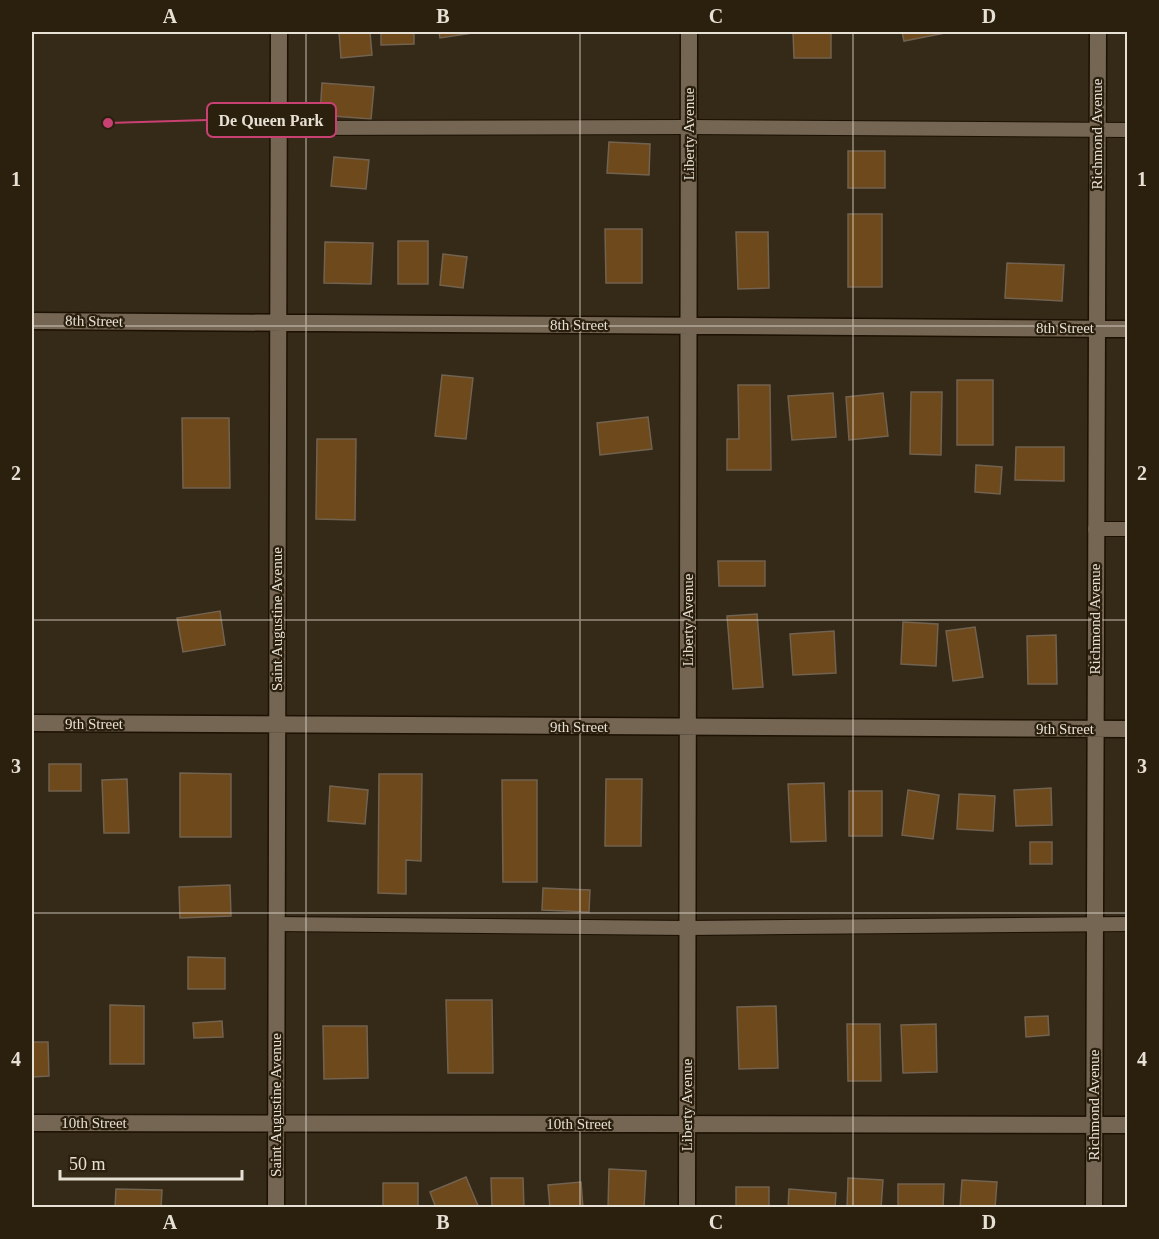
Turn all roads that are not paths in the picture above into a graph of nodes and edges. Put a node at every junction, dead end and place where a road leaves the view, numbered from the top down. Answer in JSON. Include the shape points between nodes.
{"nodes":[{"id":1,"x":279,"y":32,"type":"edge"},
{"id":2,"x":689,"y":32,"type":"edge"},
{"id":3,"x":1098,"y":32,"type":"edge"},
{"id":4,"x":689,"y":127,"type":"junction"},
{"id":5,"x":279,"y":128,"type":"junction"},
{"id":6,"x":1097,"y":130,"type":"junction"},
{"id":7,"x":1128,"y":130,"type":"edge"},
{"id":8,"x":32,"y":321,"type":"edge"},
{"id":9,"x":278,"y":323,"type":"junction"},
{"id":10,"x":688,"y":326,"type":"junction"},
{"id":11,"x":1095,"y":329,"type":"junction"},
{"id":12,"x":1128,"y":329,"type":"edge"},
{"id":13,"x":1095,"y":529,"type":"junction"},
{"id":14,"x":1128,"y":529,"type":"edge"},
{"id":15,"x":32,"y":723,"type":"edge"},
{"id":16,"x":277,"y":725,"type":"junction"},
{"id":17,"x":688,"y":728,"type":"junction"},
{"id":18,"x":1095,"y":729,"type":"junction"},
{"id":19,"x":1128,"y":729,"type":"edge"},
{"id":20,"x":276,"y":924,"type":"junction"},
{"id":21,"x":1094,"y":924,"type":"junction"},
{"id":22,"x":1128,"y":924,"type":"edge"},
{"id":23,"x":687,"y":928,"type":"junction"},
{"id":24,"x":32,"y":1123,"type":"edge"},
{"id":25,"x":276,"y":1123,"type":"junction"},
{"id":26,"x":687,"y":1124,"type":"junction"},
{"id":27,"x":1094,"y":1125,"type":"junction"},
{"id":28,"x":1128,"y":1125,"type":"edge"},
{"id":29,"x":276,"y":1208,"type":"edge"},
{"id":30,"x":687,"y":1208,"type":"edge"},
{"id":31,"x":1094,"y":1208,"type":"edge"}],
"edges":[{"from":1,"to":5,"type":"street","name":"Saint Augustine Avenue"},
{"from":2,"to":4,"type":"street","name":"Liberty Avenue"},
{"from":3,"to":6,"type":"street","name":"Richmond Avenue"},
{"from":4,"to":5,"type":"lane"},
{"from":4,"to":6,"type":"lane"},
{"from":4,"to":10,"type":"street","name":"Liberty Avenue"},
{"from":5,"to":9,"type":"street","name":"Saint Augustine Avenue"},
{"from":6,"to":7,"type":"lane"},
{"from":6,"to":11,"type":"street","name":"Richmond Avenue"},
{"from":8,"to":9,"type":"street","name":"8th Street"},
{"from":9,"to":10,"type":"street","name":"8th Street"},
{"from":9,"to":16,"type":"street","name":"Saint Augustine Avenue"},
{"from":10,"to":11,"type":"street","name":"8th Street"},
{"from":10,"to":17,"type":"street","name":"Liberty Avenue"},
{"from":11,"to":12,"type":"street","name":"8th Street"},
{"from":11,"to":13,"type":"street","name":"Richmond Avenue"},
{"from":13,"to":14,"type":"lane"},
{"from":13,"to":18,"type":"street","name":"Richmond Avenue"},
{"from":15,"to":16,"type":"street","name":"9th Street"},
{"from":16,"to":17,"type":"street","name":"9th Street"},
{"from":16,"to":20,"type":"street","name":"Saint Augustine Avenue"},
{"from":17,"to":18,"type":"street","name":"9th Street"},
{"from":17,"to":23,"type":"street","name":"Liberty Avenue"},
{"from":18,"to":19,"type":"street","name":"9th Street"},
{"from":18,"to":21,"type":"street","name":"Richmond Avenue"},
{"from":20,"to":23,"type":"lane"},
{"from":20,"to":25,"type":"street","name":"Saint Augustine Avenue"},
{"from":21,"to":22,"type":"lane"},
{"from":21,"to":23,"type":"lane"},
{"from":21,"to":27,"type":"street","name":"Richmond Avenue"},
{"from":23,"to":26,"type":"street","name":"Liberty Avenue"},
{"from":24,"to":25,"type":"street","name":"10th Street"},
{"from":25,"to":26,"type":"street","name":"10th Street"},
{"from":25,"to":29,"type":"street","name":"Saint Augustine Avenue"},
{"from":26,"to":27,"type":"street","name":"10th Street"},
{"from":26,"to":30,"type":"street","name":"Liberty Avenue"},
{"from":27,"to":28,"type":"street","name":"10th Street"},
{"from":27,"to":31,"type":"street","name":"Richmond Avenue"}]}
